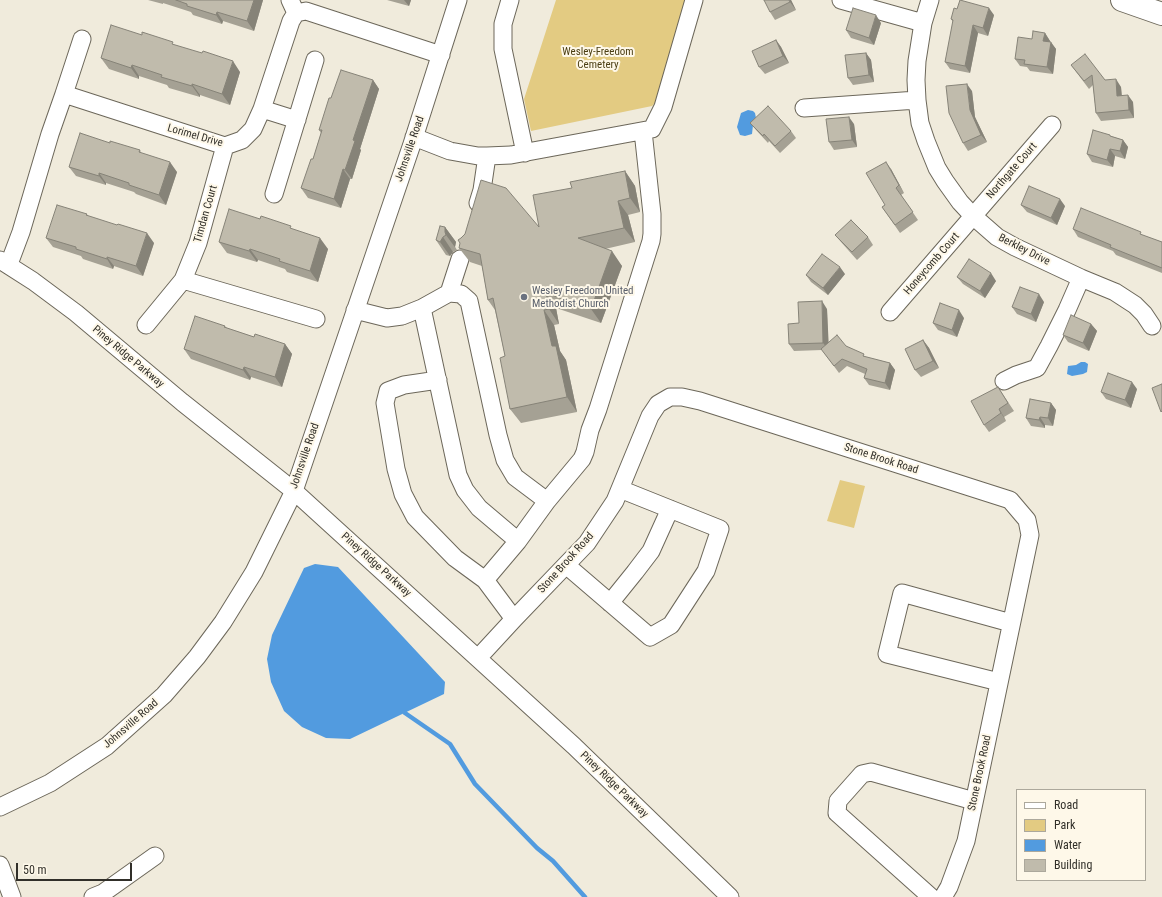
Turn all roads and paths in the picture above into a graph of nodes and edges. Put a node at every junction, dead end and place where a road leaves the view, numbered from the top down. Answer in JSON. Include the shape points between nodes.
{"nodes":[{"id":1,"x":458,"y":0,"type":"edge"},
{"id":2,"x":510,"y":0,"type":"edge"},
{"id":3,"x":694,"y":0,"type":"edge"},
{"id":4,"x":841,"y":0,"type":"edge"},
{"id":5,"x":930,"y":0,"type":"edge"},
{"id":6,"x":1122,"y":0,"type":"edge"},
{"id":7,"x":293,"y":6,"type":"edge"},
{"id":8,"x":1162,"y":14,"type":"edge"},
{"id":9,"x":923,"y":23,"type":"junction"},
{"id":10,"x":82,"y":39,"type":"dead end"},
{"id":11,"x":441,"y":55,"type":"junction"},
{"id":12,"x":315,"y":60,"type":"dead end"},
{"id":13,"x":64,"y":94,"type":"junction"},
{"id":14,"x":917,"y":100,"type":"junction"},
{"id":15,"x":804,"y":108,"type":"dead end"},
{"id":16,"x":262,"y":109,"type":"junction"},
{"id":17,"x":296,"y":120,"type":"junction"},
{"id":18,"x":1052,"y":125,"type":"dead end"},
{"id":19,"x":643,"y":131,"type":"junction"},
{"id":20,"x":414,"y":137,"type":"junction"},
{"id":21,"x":225,"y":146,"type":"junction"},
{"id":22,"x":525,"y":153,"type":"junction"},
{"id":23,"x":487,"y":156,"type":"junction"},
{"id":24,"x":274,"y":194,"type":"dead end"},
{"id":25,"x":973,"y":216,"type":"junction"},
{"id":26,"x":474,"y":217,"type":"edge"},
{"id":27,"x":460,"y":259,"type":"edge"},
{"id":28,"x":4,"y":262,"type":"edge"},
{"id":29,"x":1081,"y":278,"type":"junction"},
{"id":30,"x":183,"y":280,"type":"junction"},
{"id":31,"x":449,"y":293,"type":"junction"},
{"id":32,"x":422,"y":308,"type":"junction"},
{"id":33,"x":355,"y":310,"type":"junction"},
{"id":34,"x":890,"y":312,"type":"dead end"},
{"id":35,"x":316,"y":319,"type":"dead end"},
{"id":36,"x":146,"y":324,"type":"dead end"},
{"id":37,"x":1152,"y":326,"type":"dead end"},
{"id":38,"x":438,"y":380,"type":"junction"},
{"id":39,"x":1004,"y":381,"type":"dead end"},
{"id":40,"x":620,"y":489,"type":"junction"},
{"id":41,"x":294,"y":490,"type":"junction"},
{"id":42,"x":547,"y":501,"type":"junction"},
{"id":43,"x":670,"y":509,"type":"junction"},
{"id":44,"x":518,"y":542,"type":"junction"},
{"id":45,"x":566,"y":565,"type":"junction"},
{"id":46,"x":485,"y":580,"type":"junction"},
{"id":47,"x":610,"y":603,"type":"junction"},
{"id":48,"x":514,"y":619,"type":"junction"},
{"id":49,"x":1011,"y":623,"type":"junction"},
{"id":50,"x":478,"y":658,"type":"junction"},
{"id":51,"x":999,"y":682,"type":"junction"},
{"id":52,"x":974,"y":801,"type":"junction"},
{"id":53,"x":0,"y":808,"type":"edge"},
{"id":54,"x":155,"y":856,"type":"dead end"},
{"id":55,"x":0,"y":865,"type":"edge"},
{"id":56,"x":12,"y":897,"type":"edge"},
{"id":57,"x":93,"y":897,"type":"edge"},
{"id":58,"x":730,"y":897,"type":"edge"},
{"id":59,"x":931,"y":897,"type":"edge"},
{"id":60,"x":943,"y":897,"type":"edge"}],
"edges":[{"from":1,"to":11,"type":"street","name":"Johnsville Road"},
{"from":2,"to":22,"type":"street","via":[[503,24],[503,49]]},
{"from":3,"to":19,"type":"street","via":[[663,107],[652,129]]},
{"from":4,"to":9,"type":"street"},
{"from":5,"to":9,"type":"street","name":"Berkley Drive"},
{"from":6,"to":8,"type":"main road"},
{"from":7,"to":11,"type":"street","name":"Lorimel Drive"},
{"from":7,"to":16,"type":"street","name":"Lorimel Drive","via":[[291,21]]},
{"from":9,"to":14,"type":"street","name":"Berkley Drive","via":[[917,61]]},
{"from":10,"to":13,"type":"street"},
{"from":11,"to":20,"type":"street","name":"Johnsville Road"},
{"from":12,"to":17,"type":"street"},
{"from":13,"to":21,"type":"street","name":"Lorimel Drive"},
{"from":13,"to":28,"type":"street","via":[[21,232]]},
{"from":14,"to":15,"type":"street"},
{"from":14,"to":25,"type":"street","name":"Berkley Drive","via":[[920,123],[937,168]]},
{"from":16,"to":17,"type":"street"},
{"from":16,"to":21,"type":"street","name":"Lorimel Drive","via":[[253,129],[242,140]]},
{"from":17,"to":24,"type":"street"},
{"from":18,"to":25,"type":"street","name":"Northgate Court"},
{"from":19,"to":22,"type":"street"},
{"from":19,"to":42,"type":"street","via":[[652,214],[651,241],[585,452]]},
{"from":20,"to":23,"type":"street","via":[[450,151]]},
{"from":20,"to":33,"type":"street","name":"Johnsville Road"},
{"from":21,"to":30,"type":"street","name":"Timdan Court","via":[[198,243]]},
{"from":22,"to":23,"type":"street"},
{"from":23,"to":26,"type":"street","via":[[482,190]]},
{"from":25,"to":29,"type":"street","name":"Berkley Drive","via":[[997,237]]},
{"from":25,"to":34,"type":"street","name":"Honeycomb Court"},
{"from":27,"to":31,"type":"street"},
{"from":28,"to":41,"type":"street","name":"Piney Ridge Parkway","via":[[76,314]]},
{"from":29,"to":37,"type":"street","name":"Berkley Drive","via":[[1115,292],[1135,305]]},
{"from":29,"to":39,"type":"street","via":[[1037,368]]},
{"from":30,"to":35,"type":"street"},
{"from":30,"to":36,"type":"street","name":"Timdan Court"},
{"from":31,"to":32,"type":"street"},
{"from":31,"to":42,"type":"street","via":[[461,294],[469,301],[505,460],[515,477]]},
{"from":32,"to":33,"type":"street","via":[[402,316],[387,318]]},
{"from":32,"to":38,"type":"street"},
{"from":33,"to":41,"type":"street","name":"Johnsville Road"},
{"from":38,"to":44,"type":"street","via":[[458,475],[465,490],[479,508]]},
{"from":38,"to":46,"type":"street","via":[[404,385],[388,391],[385,403],[396,469],[403,494],[415,517],[455,558]]},
{"from":40,"to":43,"type":"street"},
{"from":40,"to":45,"type":"street","name":"Stone Brook Road","via":[[587,544]]},
{"from":40,"to":49,"type":"street","name":"Stone Brook Road","via":[[650,416],[658,404],[670,397],[682,397],[1010,500],[1027,520],[1030,535]]},
{"from":41,"to":50,"type":"street","name":"Piney Ridge Parkway"},
{"from":41,"to":53,"type":"street","name":"Johnsville Road","via":[[254,572],[223,622],[164,695],[107,746],[50,783]]},
{"from":42,"to":44,"type":"street"},
{"from":43,"to":47,"type":"street","via":[[650,551]]},
{"from":43,"to":47,"type":"street","via":[[720,529],[706,571],[671,625],[650,637]]},
{"from":44,"to":46,"type":"street"},
{"from":45,"to":47,"type":"street"},
{"from":45,"to":48,"type":"street","name":"Stone Brook Road"},
{"from":46,"to":48,"type":"street"},
{"from":48,"to":50,"type":"street","name":"Stone Brook Road"},
{"from":49,"to":51,"type":"street","name":"Stone Brook Road"},
{"from":49,"to":51,"type":"street","via":[[902,593],[887,654]]},
{"from":50,"to":58,"type":"street","name":"Piney Ridge Parkway","via":[[574,746]]},
{"from":51,"to":52,"type":"street","name":"Stone Brook Road"},
{"from":52,"to":59,"type":"street","via":[[871,772],[862,774],[838,801],[837,813]]},
{"from":52,"to":60,"type":"street","name":"Stone Brook Road","via":[[966,841]]},
{"from":54,"to":57,"type":"street","via":[[103,893]]},
{"from":55,"to":56,"type":"street"}]}
